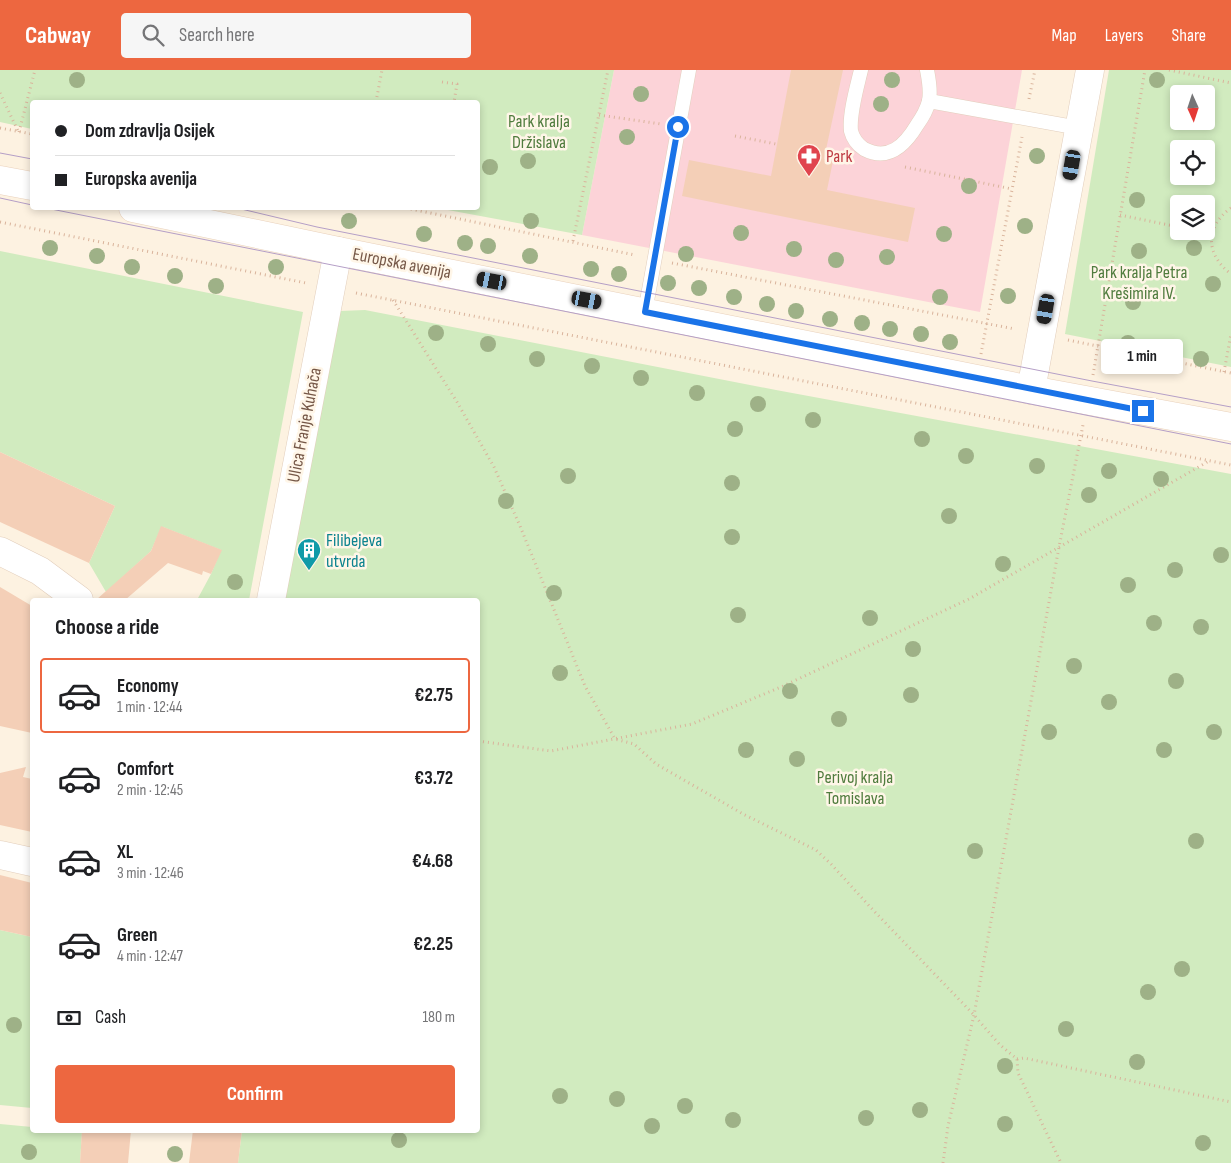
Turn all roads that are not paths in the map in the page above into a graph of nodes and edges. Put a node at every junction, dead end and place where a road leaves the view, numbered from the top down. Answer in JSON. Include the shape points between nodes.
{"nodes":[{"id":1,"x":689,"y":70,"type":"edge"},
{"id":2,"x":861,"y":70,"type":"edge"},
{"id":3,"x":927,"y":70,"type":"edge"},
{"id":4,"x":1090,"y":70,"type":"edge"},
{"id":5,"x":929,"y":101,"type":"junction"},
{"id":6,"x":1079,"y":128,"type":"junction"},
{"id":7,"x":0,"y":180,"type":"edge"},
{"id":8,"x":30,"y":186,"type":"edge"},
{"id":9,"x":143,"y":210,"type":"edge"},
{"id":10,"x":338,"y":251,"type":"junction"},
{"id":11,"x":645,"y":312,"type":"junction"},
{"id":12,"x":1031,"y":390,"type":"junction"},
{"id":13,"x":1231,"y":427,"type":"edge"},
{"id":14,"x":0,"y":551,"type":"edge"},
{"id":15,"x":76,"y":598,"type":"edge"},
{"id":16,"x":271,"y":598,"type":"edge"},
{"id":17,"x":0,"y":855,"type":"edge"},
{"id":18,"x":30,"y":862,"type":"edge"}],
"edges":[{"from":1,"to":11,"type":"lane"},
{"from":2,"to":5,"type":"lane","via":[[851,132],[858,145],[869,151],[886,153],[901,147]]},
{"from":3,"to":5,"type":"lane"},
{"from":4,"to":6,"type":"street"},
{"from":5,"to":6,"type":"lane"},
{"from":6,"to":12,"type":"street"},
{"from":7,"to":8,"type":"street"},
{"from":9,"to":10,"type":"street","name":"Europska avenija"},
{"from":10,"to":11,"type":"street","name":"Europska avenija"},
{"from":10,"to":16,"type":"street","name":"Ulica Franje Kuhača"},
{"from":11,"to":12,"type":"street","name":"Europska avenija"},
{"from":12,"to":13,"type":"street","name":"Europska avenija"},
{"from":14,"to":15,"type":"street","via":[[40,571]]},
{"from":17,"to":18,"type":"street"}]}
